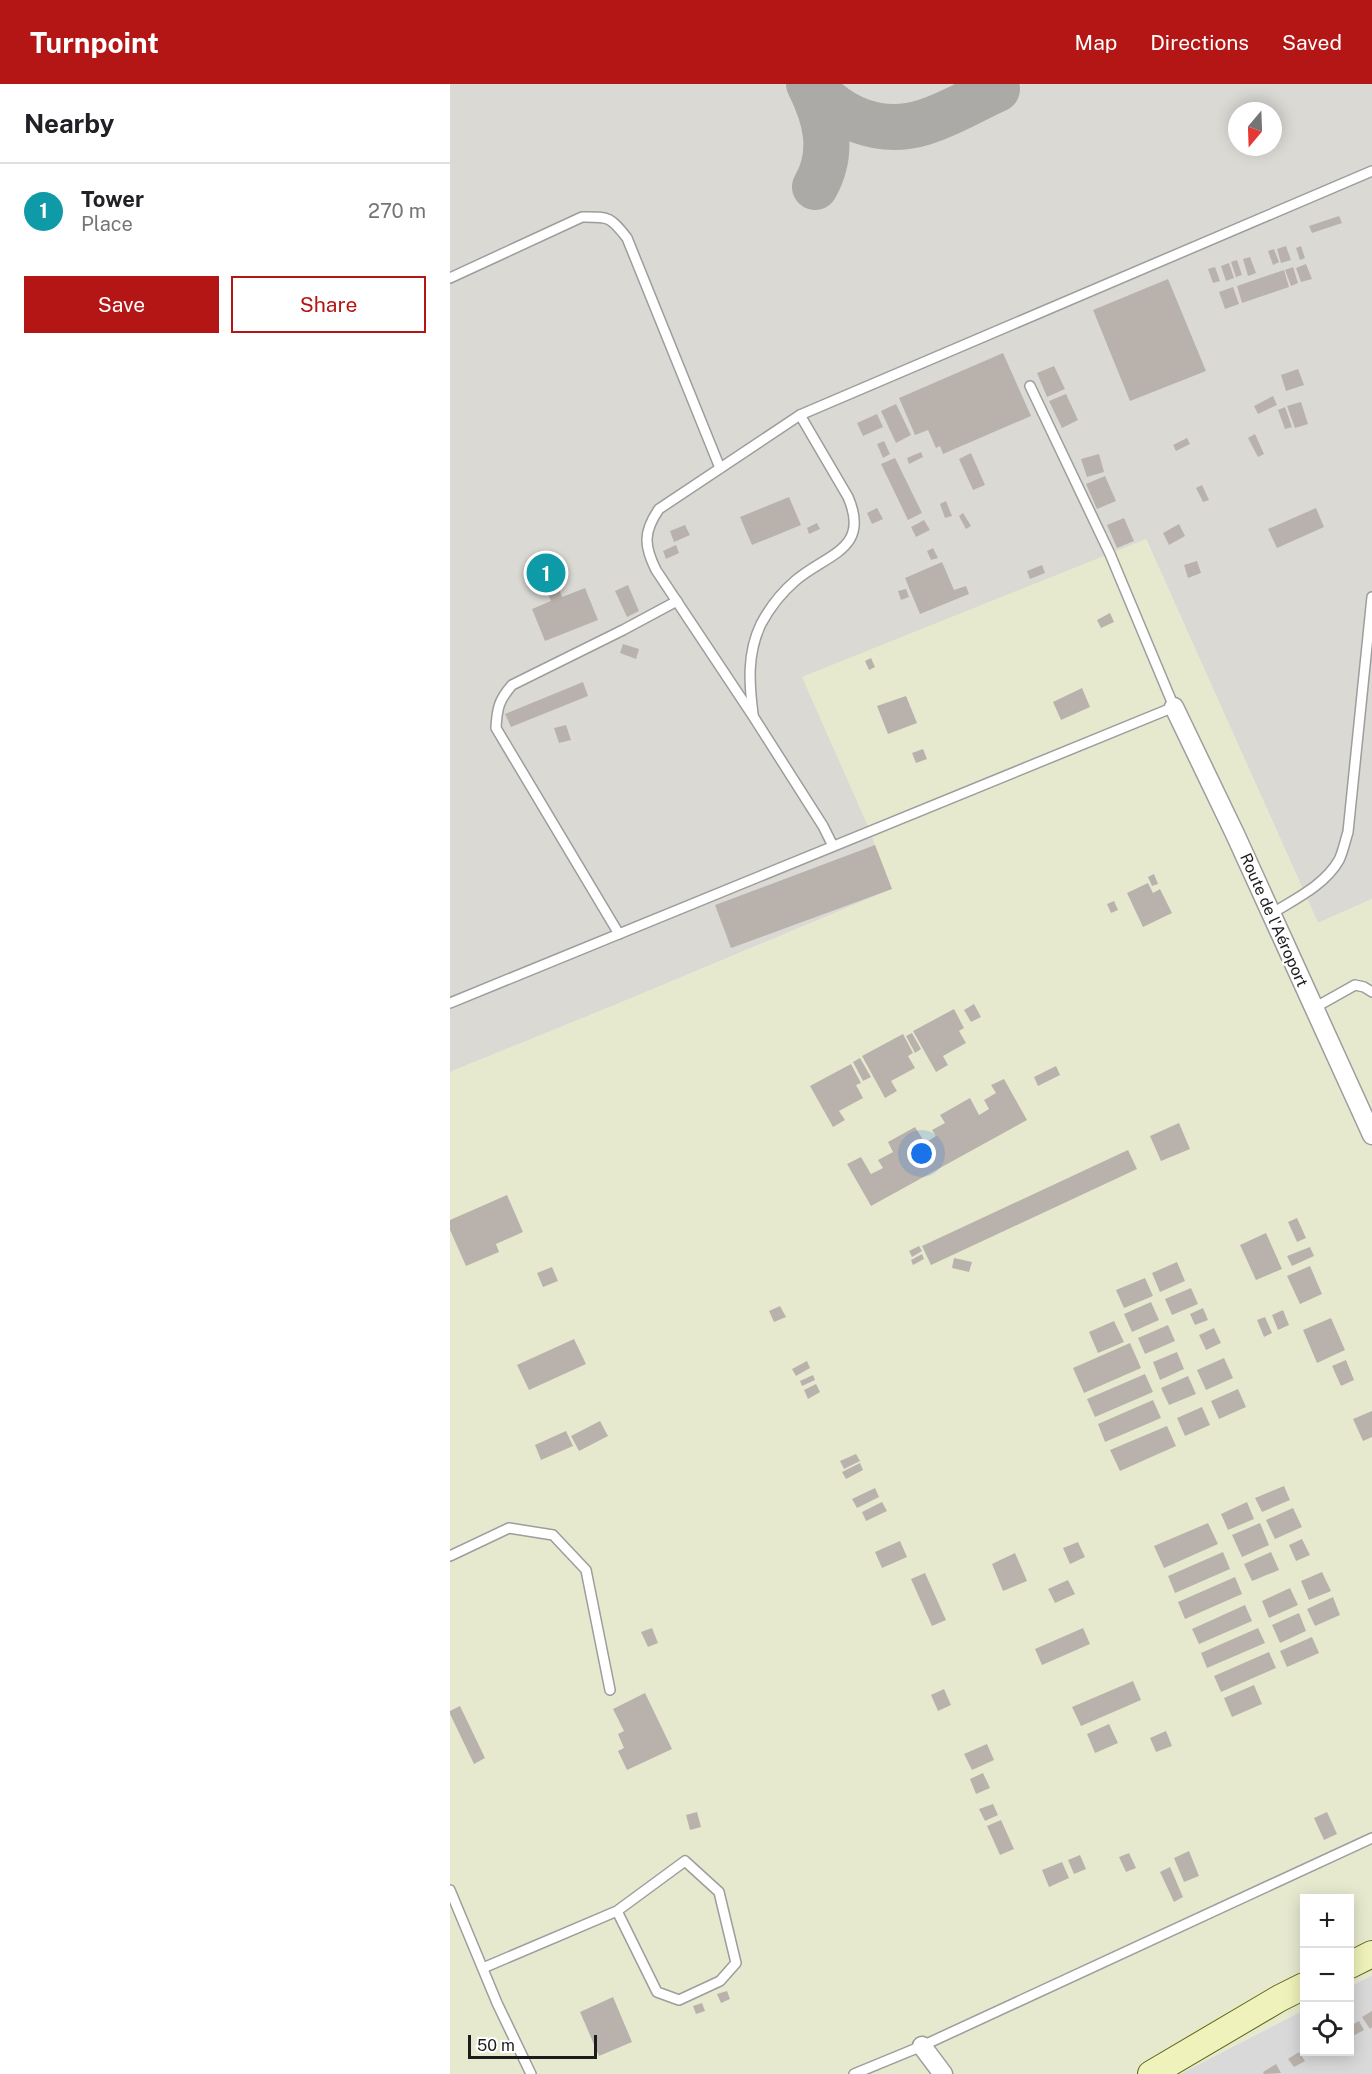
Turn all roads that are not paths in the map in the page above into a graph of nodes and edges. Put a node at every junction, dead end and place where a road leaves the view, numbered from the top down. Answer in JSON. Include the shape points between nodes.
{"nodes":[{"id":1,"x":1372,"y":171,"type":"edge"},
{"id":2,"x":450,"y":278,"type":"edge"},
{"id":3,"x":1030,"y":386,"type":"dead end"},
{"id":4,"x":800,"y":415,"type":"junction"},
{"id":5,"x":720,"y":468,"type":"junction"},
{"id":6,"x":1372,"y":597,"type":"edge"},
{"id":7,"x":677,"y":601,"type":"junction"},
{"id":8,"x":1174,"y":707,"type":"junction"},
{"id":9,"x":753,"y":716,"type":"junction"},
{"id":10,"x":833,"y":846,"type":"junction"},
{"id":11,"x":1271,"y":914,"type":"junction"},
{"id":12,"x":619,"y":934,"type":"junction"},
{"id":13,"x":1372,"y":992,"type":"edge"},
{"id":14,"x":450,"y":1003,"type":"edge"},
{"id":15,"x":1314,"y":1008,"type":"junction"},
{"id":16,"x":1372,"y":1135,"type":"edge"},
{"id":17,"x":450,"y":1556,"type":"edge"},
{"id":18,"x":610,"y":1690,"type":"dead end"},
{"id":19,"x":1372,"y":1838,"type":"edge"},
{"id":20,"x":450,"y":1890,"type":"edge"},
{"id":21,"x":617,"y":1911,"type":"junction"},
{"id":22,"x":1372,"y":1954,"type":"edge"},
{"id":23,"x":1354,"y":1963,"type":"edge"},
{"id":24,"x":483,"y":1968,"type":"junction"},
{"id":25,"x":1300,"y":1988,"type":"edge"},
{"id":26,"x":922,"y":2046,"type":"junction"},
{"id":27,"x":531,"y":2074,"type":"edge"},
{"id":28,"x":854,"y":2074,"type":"edge"},
{"id":29,"x":943,"y":2074,"type":"edge"},
{"id":30,"x":1152,"y":2074,"type":"edge"}],
"edges":[{"from":1,"to":4,"type":"lane"},
{"from":2,"to":5,"type":"lane","via":[[582,217],[605,217],[615,223],[627,238]]},
{"from":3,"to":8,"type":"lane","via":[[1110,554]]},
{"from":4,"to":5,"type":"lane"},
{"from":4,"to":9,"type":"lane","via":[[848,497],[856,522],[851,538],[837,553],[795,580],[761,625],[748,679]]},
{"from":5,"to":7,"type":"lane","via":[[659,509],[649,523],[648,553]]},
{"from":6,"to":11,"type":"lane","via":[[1348,832],[1339,859],[1326,876]]},
{"from":7,"to":9,"type":"lane"},
{"from":7,"to":12,"type":"lane","via":[[512,685],[497,711],[496,728]]},
{"from":8,"to":10,"type":"lane"},
{"from":8,"to":11,"type":"street","name":"Route de l'Aéroport"},
{"from":9,"to":10,"type":"lane"},
{"from":10,"to":12,"type":"lane"},
{"from":11,"to":15,"type":"street","name":"Route de l'Aéroport"},
{"from":12,"to":14,"type":"lane"},
{"from":13,"to":15,"type":"lane","via":[[1355,985]]},
{"from":15,"to":16,"type":"street","name":"Route de l'Aéroport"},
{"from":17,"to":18,"type":"lane","via":[[508,1528],[553,1535],[586,1570]]},
{"from":19,"to":26,"type":"lane"},
{"from":20,"to":24,"type":"lane"},
{"from":21,"to":21,"type":"lane","via":[[657,1992],[679,2000],[720,1981],[736,1963],[719,1892],[685,1861]]},
{"from":21,"to":24,"type":"lane"},
{"from":22,"to":23,"type":"street"},
{"from":24,"to":27,"type":"lane"},
{"from":25,"to":30,"type":"street"},
{"from":26,"to":28,"type":"lane"},
{"from":26,"to":29,"type":"street"}]}
